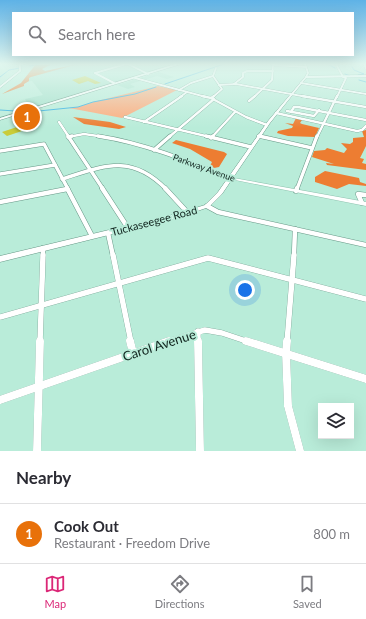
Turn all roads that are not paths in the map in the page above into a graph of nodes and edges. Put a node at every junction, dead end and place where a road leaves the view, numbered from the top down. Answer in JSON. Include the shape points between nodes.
{"nodes":[{"id":1,"x":107,"y":85,"type":"edge"},
{"id":2,"x":109,"y":85,"type":"edge"},
{"id":3,"x":113,"y":85,"type":"edge"},
{"id":4,"x":161,"y":85,"type":"edge"},
{"id":5,"x":187,"y":85,"type":"edge"},
{"id":6,"x":219,"y":85,"type":"edge"},
{"id":7,"x":240,"y":85,"type":"edge"},
{"id":8,"x":266,"y":85,"type":"edge"},
{"id":9,"x":299,"y":85,"type":"edge"},
{"id":10,"x":312,"y":85,"type":"edge"},
{"id":11,"x":342,"y":85,"type":"edge"},
{"id":12,"x":100,"y":89,"type":"junction"},
{"id":13,"x":262,"y":89,"type":"junction"},
{"id":14,"x":179,"y":90,"type":"junction"},
{"id":15,"x":340,"y":90,"type":"junction"},
{"id":16,"x":187,"y":92,"type":"junction"},
{"id":17,"x":292,"y":94,"type":"junction"},
{"id":18,"x":366,"y":94,"type":"edge"},
{"id":19,"x":66,"y":98,"type":"junction"},
{"id":20,"x":212,"y":99,"type":"junction"},
{"id":21,"x":249,"y":101,"type":"dead end"},
{"id":22,"x":335,"y":102,"type":"junction"},
{"id":23,"x":54,"y":103,"type":"junction"},
{"id":24,"x":366,"y":107,"type":"edge"},
{"id":25,"x":319,"y":110,"type":"junction"},
{"id":26,"x":287,"y":111,"type":"dead end"},
{"id":27,"x":235,"y":112,"type":"junction"},
{"id":28,"x":291,"y":112,"type":"junction"},
{"id":29,"x":329,"y":112,"type":"junction"},
{"id":30,"x":276,"y":113,"type":"junction"},
{"id":31,"x":125,"y":116,"type":"dead end"},
{"id":32,"x":0,"y":118,"type":"edge"},
{"id":33,"x":366,"y":120,"type":"edge"},
{"id":34,"x":59,"y":122,"type":"dead end"},
{"id":35,"x":144,"y":122,"type":"junction"},
{"id":36,"x":324,"y":123,"type":"junction"},
{"id":37,"x":267,"y":125,"type":"junction"},
{"id":38,"x":366,"y":126,"type":"edge"},
{"id":39,"x":177,"y":130,"type":"junction"},
{"id":40,"x":68,"y":136,"type":"junction"},
{"id":41,"x":258,"y":136,"type":"junction"},
{"id":42,"x":211,"y":138,"type":"junction"},
{"id":43,"x":251,"y":148,"type":"junction"},
{"id":44,"x":312,"y":148,"type":"junction"},
{"id":45,"x":154,"y":150,"type":"junction"},
{"id":46,"x":0,"y":151,"type":"edge"},
{"id":47,"x":55,"y":165,"type":"junction"},
{"id":48,"x":90,"y":170,"type":"junction"},
{"id":49,"x":0,"y":174,"type":"edge"},
{"id":50,"x":230,"y":178,"type":"junction"},
{"id":51,"x":62,"y":179,"type":"junction"},
{"id":52,"x":67,"y":189,"type":"junction"},
{"id":53,"x":296,"y":191,"type":"junction"},
{"id":54,"x":366,"y":196,"type":"edge"},
{"id":55,"x":0,"y":202,"type":"edge"},
{"id":56,"x":364,"y":204,"type":"edge"},
{"id":57,"x":207,"y":206,"type":"junction"},
{"id":58,"x":188,"y":213,"type":"junction"},
{"id":59,"x":128,"y":228,"type":"junction"},
{"id":60,"x":295,"y":229,"type":"junction"},
{"id":61,"x":108,"y":233,"type":"junction"},
{"id":62,"x":92,"y":236,"type":"junction"},
{"id":63,"x":366,"y":245,"type":"edge"},
{"id":64,"x":43,"y":248,"type":"junction"},
{"id":65,"x":0,"y":259,"type":"edge"},
{"id":66,"x":293,"y":280,"type":"junction"},
{"id":67,"x":119,"y":283,"type":"junction"},
{"id":68,"x":366,"y":299,"type":"edge"},
{"id":69,"x":41,"y":305,"type":"junction"},
{"id":70,"x":0,"y":317,"type":"edge"},
{"id":71,"x":198,"y":331,"type":"junction"},
{"id":72,"x":133,"y":353,"type":"junction"},
{"id":73,"x":286,"y":353,"type":"junction"},
{"id":74,"x":366,"y":379,"type":"edge"},
{"id":75,"x":39,"y":386,"type":"junction"},
{"id":76,"x":0,"y":400,"type":"edge"},
{"id":77,"x":37,"y":451,"type":"edge"},
{"id":78,"x":200,"y":451,"type":"edge"},
{"id":79,"x":300,"y":451,"type":"edge"}],
"edges":[{"from":1,"to":19,"type":"main road"},
{"from":2,"to":12,"type":"main road"},
{"from":3,"to":12,"type":"main road"},
{"from":4,"to":14,"type":"street"},
{"from":5,"to":14,"type":"street"},
{"from":6,"to":20,"type":"street","via":[[221,90]]},
{"from":7,"to":13,"type":"street"},
{"from":8,"to":13,"type":"street"},
{"from":9,"to":17,"type":"main road","name":"Tuckaseegee Road"},
{"from":10,"to":15,"type":"street"},
{"from":11,"to":15,"type":"street"},
{"from":12,"to":23,"type":"main road"},
{"from":13,"to":17,"type":"street"},
{"from":13,"to":21,"type":"street"},
{"from":14,"to":16,"type":"street"},
{"from":15,"to":18,"type":"street"},
{"from":15,"to":22,"type":"street"},
{"from":16,"to":20,"type":"street"},
{"from":16,"to":35,"type":"street"},
{"from":17,"to":22,"type":"street"},
{"from":17,"to":30,"type":"main road","name":"Tuckaseegee Road"},
{"from":19,"to":23,"type":"main road"},
{"from":19,"to":32,"type":"main road"},
{"from":20,"to":27,"type":"street"},
{"from":20,"to":39,"type":"street"},
{"from":22,"to":24,"type":"street"},
{"from":22,"to":29,"type":"street"},
{"from":23,"to":32,"type":"main road"},
{"from":25,"to":28,"type":"street","via":[[296,107]]},
{"from":25,"to":28,"type":"street","via":[[314,116]]},
{"from":25,"to":29,"type":"street"},
{"from":26,"to":28,"type":"street"},
{"from":27,"to":37,"type":"street"},
{"from":27,"to":42,"type":"street"},
{"from":29,"to":33,"type":"street"},
{"from":29,"to":36,"type":"street"},
{"from":30,"to":36,"type":"street"},
{"from":30,"to":37,"type":"main road","name":"Tuckaseegee Road"},
{"from":31,"to":35,"type":"street"},
{"from":34,"to":40,"type":"street"},
{"from":35,"to":39,"type":"street"},
{"from":36,"to":38,"type":"street","via":[[357,131]]},
{"from":36,"to":44,"type":"street"},
{"from":37,"to":41,"type":"main road","name":"Tuckaseegee Road"},
{"from":39,"to":42,"type":"street"},
{"from":39,"to":45,"type":"street"},
{"from":40,"to":45,"type":"street","name":"Parkway Avenue","via":[[100,136]]},
{"from":40,"to":48,"type":"street"},
{"from":41,"to":43,"type":"main road","name":"Tuckaseegee Road"},
{"from":41,"to":44,"type":"street"},
{"from":42,"to":43,"type":"street"},
{"from":43,"to":50,"type":"main road","name":"Tuckaseegee Road"},
{"from":44,"to":53,"type":"street"},
{"from":45,"to":50,"type":"street","name":"Parkway Avenue"},
{"from":46,"to":47,"type":"street","via":[[44,144]]},
{"from":47,"to":49,"type":"street"},
{"from":47,"to":51,"type":"street"},
{"from":48,"to":51,"type":"street"},
{"from":48,"to":58,"type":"street","via":[[117,165],[142,170],[157,180]]},
{"from":48,"to":59,"type":"street"},
{"from":50,"to":53,"type":"street","name":"Parkway Avenue"},
{"from":50,"to":57,"type":"main road","name":"Tuckaseegee Road"},
{"from":51,"to":52,"type":"street"},
{"from":52,"to":55,"type":"street"},
{"from":52,"to":62,"type":"street"},
{"from":53,"to":56,"type":"street","name":"Parkway Avenue"},
{"from":54,"to":56,"type":"street","via":[[358,194]]},
{"from":57,"to":58,"type":"main road","name":"Tuckaseegee Road"},
{"from":57,"to":60,"type":"street","via":[[218,212]]},
{"from":58,"to":59,"type":"main road","name":"Tuckaseegee Road"},
{"from":59,"to":61,"type":"main road","name":"Tuckaseegee Road"},
{"from":60,"to":63,"type":"street"},
{"from":60,"to":66,"type":"street"},
{"from":61,"to":62,"type":"main road","name":"Tuckaseegee Road"},
{"from":61,"to":67,"type":"street"},
{"from":62,"to":64,"type":"main road","name":"Tuckaseegee Road"},
{"from":64,"to":65,"type":"main road","name":"Tuckaseegee Road"},
{"from":64,"to":69,"type":"street"},
{"from":66,"to":67,"type":"street","via":[[208,258]]},
{"from":66,"to":68,"type":"street"},
{"from":66,"to":73,"type":"street"},
{"from":67,"to":69,"type":"street"},
{"from":67,"to":72,"type":"street"},
{"from":69,"to":70,"type":"street"},
{"from":69,"to":75,"type":"street"},
{"from":71,"to":72,"type":"street","name":"Carol Avenue"},
{"from":71,"to":73,"type":"street","name":"Carol Avenue","via":[[217,332]]},
{"from":71,"to":78,"type":"street"},
{"from":72,"to":75,"type":"street","name":"Carol Avenue"},
{"from":73,"to":74,"type":"street","name":"Carol Avenue"},
{"from":73,"to":79,"type":"street","via":[[288,406]]},
{"from":75,"to":76,"type":"street","name":"Carol Avenue"},
{"from":75,"to":77,"type":"street"}]}
